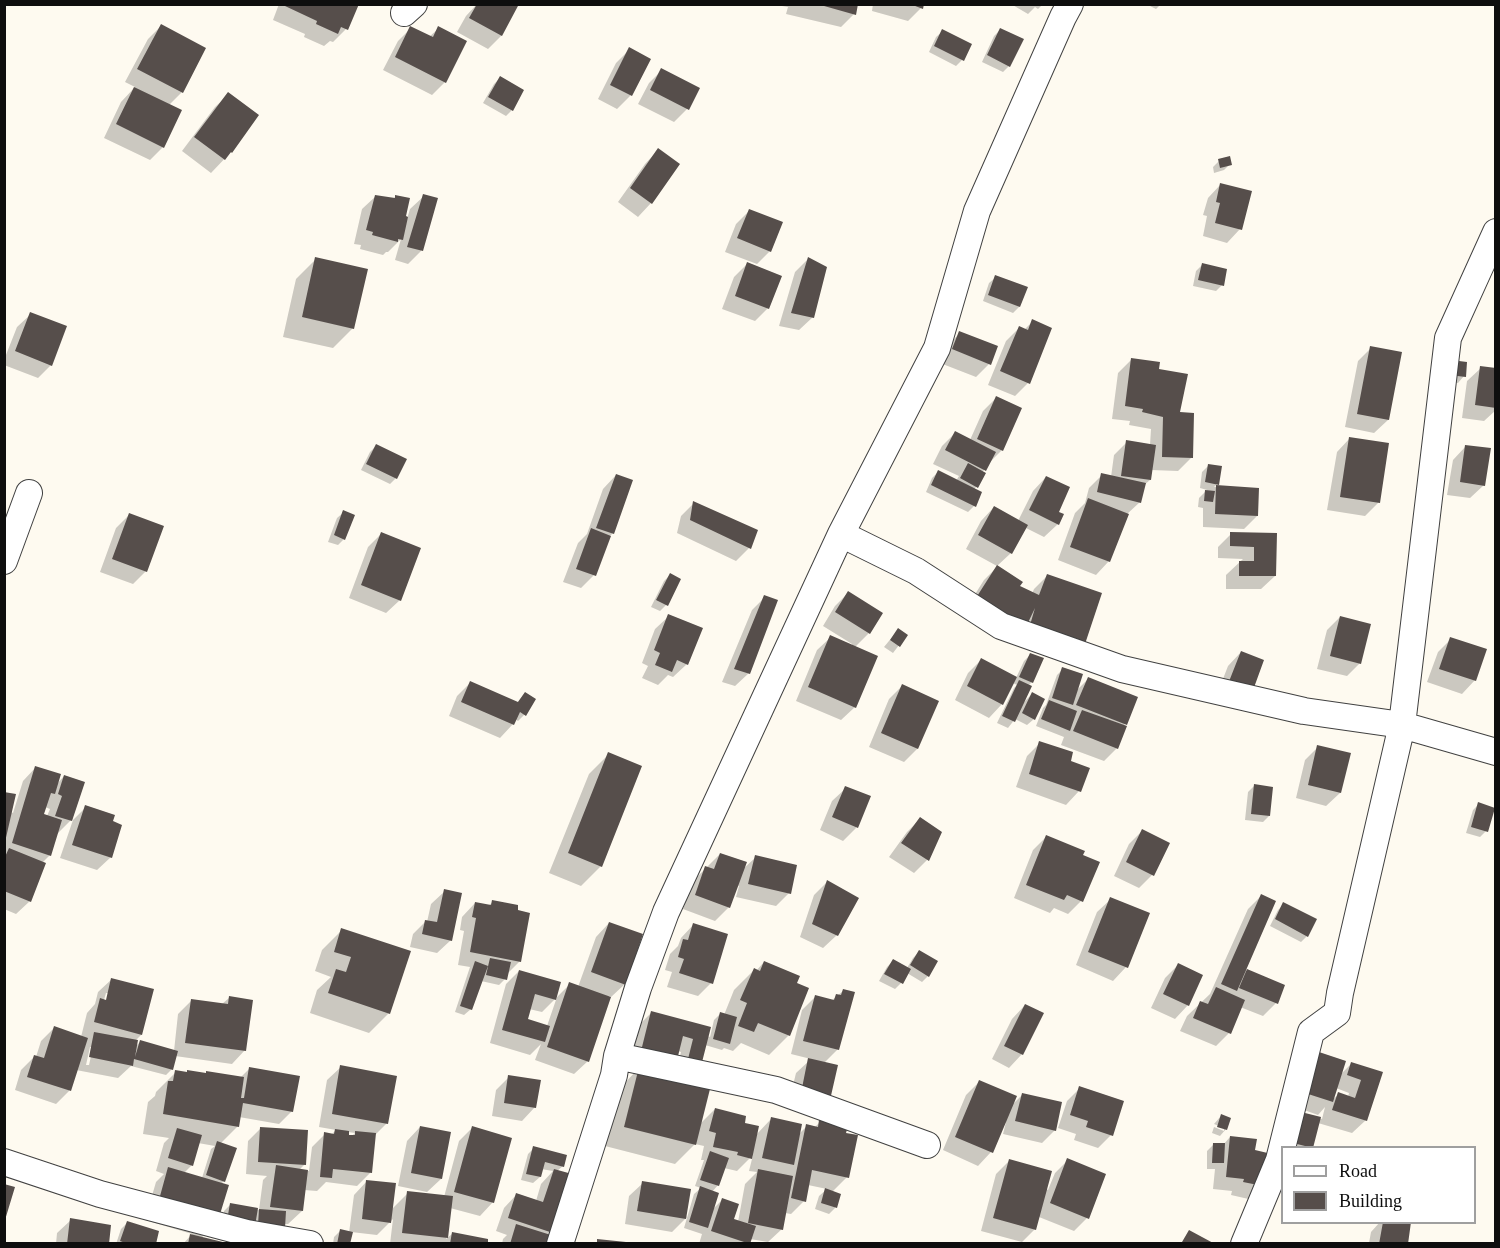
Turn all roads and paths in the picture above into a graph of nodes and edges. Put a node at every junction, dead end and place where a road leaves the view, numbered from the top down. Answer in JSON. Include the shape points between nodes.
{"nodes":[{"id":1,"x":1070,"y":4,"type":"edge"},
{"id":2,"x":1496,"y":232,"type":"edge"},
{"id":3,"x":29,"y":493,"type":"dead end"},
{"id":4,"x":841,"y":534,"type":"junction"},
{"id":5,"x":4,"y":561,"type":"edge"},
{"id":6,"x":1402,"y":724,"type":"junction"},
{"id":7,"x":1496,"y":752,"type":"edge"},
{"id":8,"x":617,"y":1056,"type":"junction"},
{"id":9,"x":927,"y":1145,"type":"dead end"},
{"id":10,"x":1282,"y":1146,"type":"edge"},
{"id":11,"x":1281,"y":1152,"type":"edge"},
{"id":12,"x":4,"y":1162,"type":"edge"},
{"id":13,"x":310,"y":1244,"type":"edge"},
{"id":14,"x":560,"y":1244,"type":"edge"},
{"id":15,"x":1244,"y":1244,"type":"edge"}],
"edges":[{"from":1,"to":4,"type":"street","via":[[977,211],[937,348]]},
{"from":2,"to":6,"type":"street","via":[[1448,338]]},
{"from":3,"to":5,"type":"street"},
{"from":4,"to":6,"type":"street","via":[[916,572],[1001,626],[1122,669],[1304,711]]},
{"from":4,"to":8,"type":"street","via":[[666,912]]},
{"from":6,"to":7,"type":"street"},
{"from":6,"to":10,"type":"street","via":[[1337,1013],[1311,1032]]},
{"from":8,"to":9,"type":"street","via":[[776,1090]]},
{"from":8,"to":14,"type":"street"},
{"from":11,"to":15,"type":"street"},
{"from":12,"to":13,"type":"street","via":[[100,1194],[247,1233]]}]}
